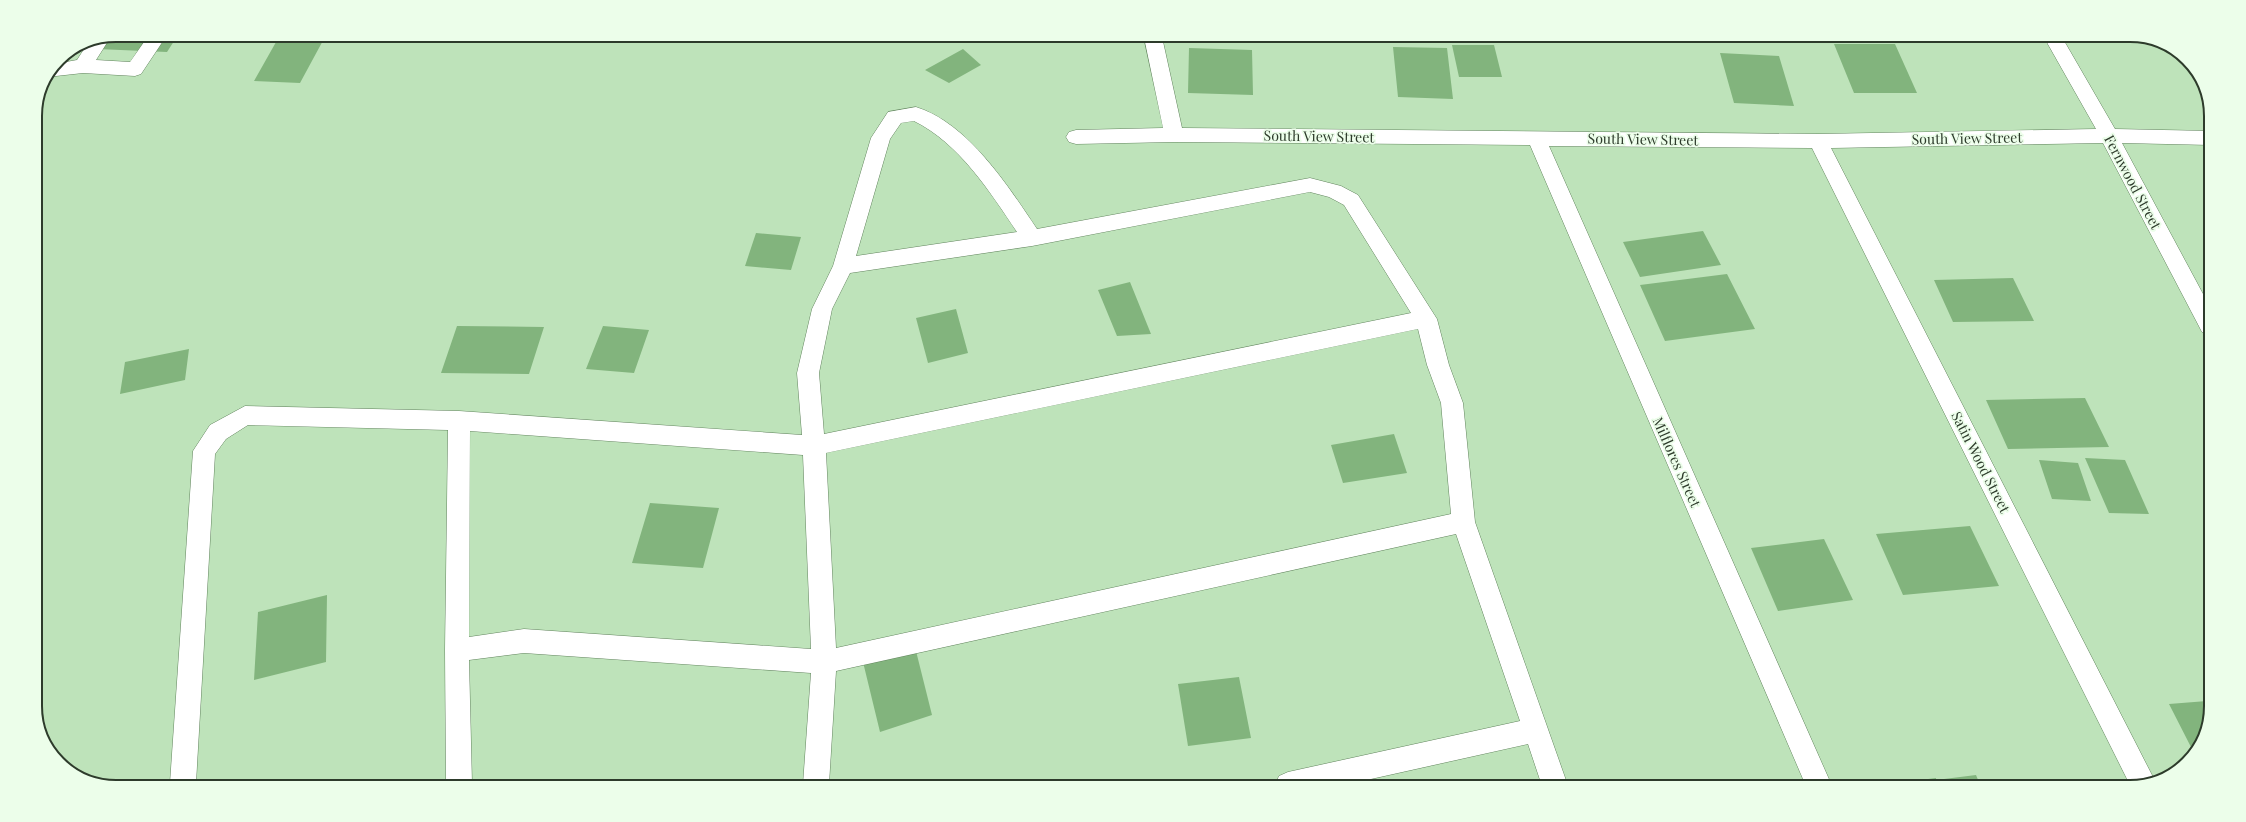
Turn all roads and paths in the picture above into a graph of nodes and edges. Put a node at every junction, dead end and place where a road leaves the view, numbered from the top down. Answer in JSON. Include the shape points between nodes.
{"nodes":[{"id":1,"x":153,"y":42,"type":"edge"},
{"id":2,"x":1154,"y":42,"type":"edge"},
{"id":3,"x":2056,"y":42,"type":"edge"},
{"id":4,"x":96,"y":45,"type":"edge"},
{"id":5,"x":83,"y":66,"type":"junction"},
{"id":6,"x":57,"y":71,"type":"edge"},
{"id":7,"x":1174,"y":135,"type":"junction"},
{"id":8,"x":2109,"y":136,"type":"junction"},
{"id":9,"x":1076,"y":137,"type":"dead end"},
{"id":10,"x":1536,"y":138,"type":"junction"},
{"id":11,"x":2204,"y":138,"type":"edge"},
{"id":12,"x":1818,"y":141,"type":"junction"},
{"id":13,"x":1032,"y":238,"type":"junction"},
{"id":14,"x":843,"y":266,"type":"junction"},
{"id":15,"x":2204,"y":316,"type":"edge"},
{"id":16,"x":1426,"y":319,"type":"junction"},
{"id":17,"x":459,"y":421,"type":"junction"},
{"id":18,"x":814,"y":446,"type":"junction"},
{"id":19,"x":1463,"y":522,"type":"junction"},
{"id":20,"x":457,"y":650,"type":"junction"},
{"id":21,"x":824,"y":662,"type":"junction"},
{"id":22,"x":1536,"y":730,"type":"junction"},
{"id":23,"x":2141,"y":779,"type":"edge"},
{"id":24,"x":183,"y":780,"type":"edge"},
{"id":25,"x":459,"y":780,"type":"edge"},
{"id":26,"x":816,"y":780,"type":"edge"},
{"id":27,"x":1311,"y":780,"type":"edge"},
{"id":28,"x":1553,"y":780,"type":"edge"},
{"id":29,"x":1816,"y":780,"type":"edge"}],
"edges":[{"from":1,"to":5,"type":"street","via":[[135,69]]},
{"from":2,"to":7,"type":"street"},
{"from":3,"to":8,"type":"street","name":"Fernwood Street"},
{"from":4,"to":5,"type":"street"},
{"from":5,"to":6,"type":"street"},
{"from":7,"to":9,"type":"street","name":"South View Street"},
{"from":7,"to":10,"type":"street","name":"South View Street"},
{"from":8,"to":11,"type":"street","name":"South View Street"},
{"from":8,"to":12,"type":"street","name":"South View Street"},
{"from":8,"to":15,"type":"street","name":"Fernwood Street"},
{"from":10,"to":12,"type":"street","name":"South View Street"},
{"from":10,"to":29,"type":"street","name":"Milflores Street"},
{"from":12,"to":23,"type":"street","name":"Satin Wood Street"},
{"from":13,"to":14,"type":"street"},
{"from":13,"to":14,"type":"street","via":[[991,177],[939,125],[916,114],[895,117],[881,138]]},
{"from":13,"to":16,"type":"street","via":[[1310,185],[1334,191],[1351,200]]},
{"from":14,"to":18,"type":"street","via":[[822,309],[808,373]]},
{"from":16,"to":18,"type":"street"},
{"from":16,"to":19,"type":"street","via":[[1438,365],[1452,403]]},
{"from":17,"to":18,"type":"street"},
{"from":17,"to":20,"type":"street"},
{"from":17,"to":24,"type":"street","via":[[245,415],[218,432],[204,451]]},
{"from":18,"to":21,"type":"street"},
{"from":19,"to":21,"type":"street"},
{"from":19,"to":22,"type":"street"},
{"from":20,"to":21,"type":"street","via":[[524,641]]},
{"from":20,"to":25,"type":"street"},
{"from":21,"to":26,"type":"street"},
{"from":22,"to":27,"type":"street"},
{"from":22,"to":28,"type":"street"}]}
